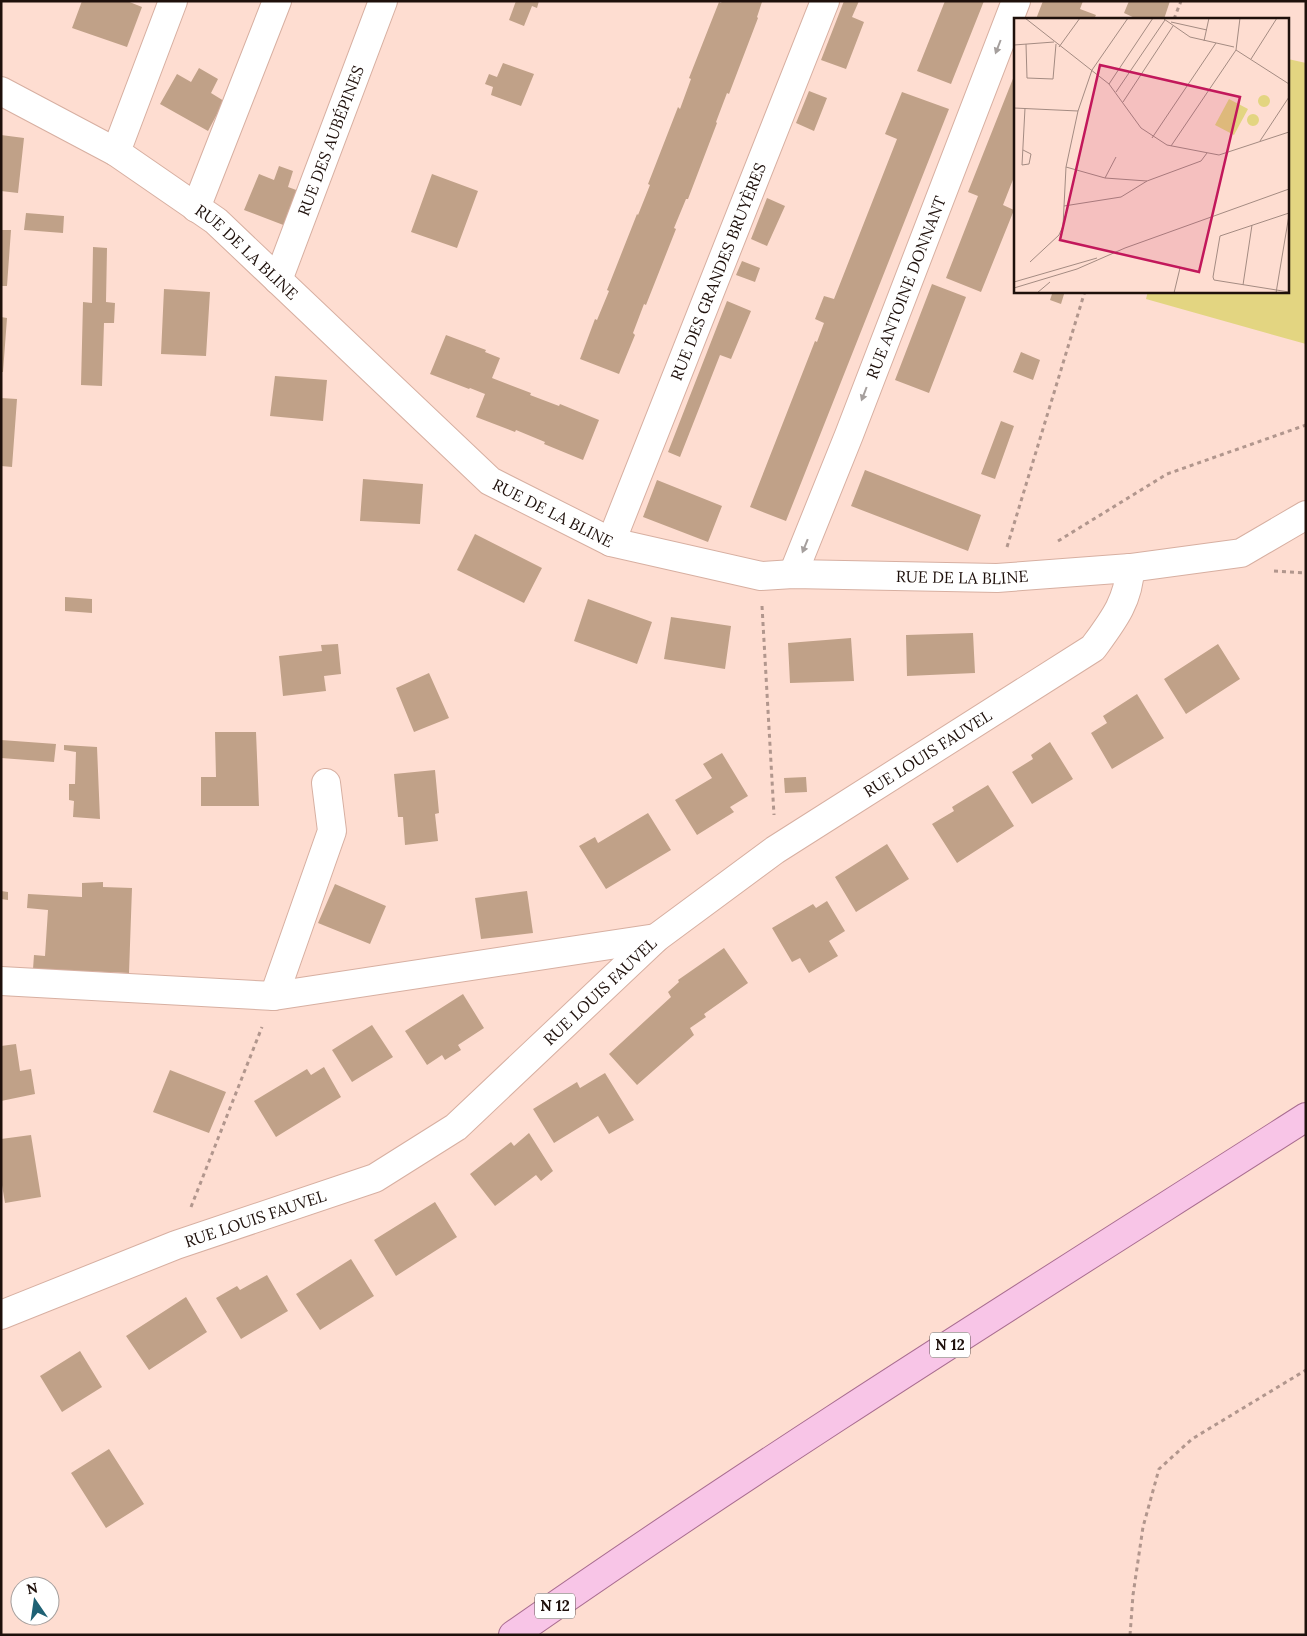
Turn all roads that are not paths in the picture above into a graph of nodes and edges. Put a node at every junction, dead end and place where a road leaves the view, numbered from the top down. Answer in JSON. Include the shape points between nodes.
{"nodes":[{"id":1,"x":174,"y":1,"type":"edge"},
{"id":2,"x":277,"y":1,"type":"edge"},
{"id":3,"x":383,"y":1,"type":"edge"},
{"id":4,"x":825,"y":1,"type":"edge"},
{"id":5,"x":1016,"y":1,"type":"edge"},
{"id":6,"x":1,"y":91,"type":"edge"},
{"id":7,"x":116,"y":152,"type":"junction"},
{"id":8,"x":196,"y":208,"type":"junction"},
{"id":9,"x":278,"y":280,"type":"junction"},
{"id":10,"x":1306,"y":515,"type":"edge"},
{"id":11,"x":611,"y":542,"type":"junction"},
{"id":12,"x":1130,"y":568,"type":"junction"},
{"id":13,"x":793,"y":574,"type":"junction"},
{"id":14,"x":326,"y":783,"type":"dead end"},
{"id":15,"x":656,"y":938,"type":"junction"},
{"id":16,"x":1,"y":981,"type":"edge"},
{"id":17,"x":274,"y":996,"type":"junction"},
{"id":18,"x":1306,"y":1117,"type":"edge"},
{"id":19,"x":1,"y":1315,"type":"edge"},
{"id":20,"x":513,"y":1635,"type":"edge"}],
"edges":[{"from":1,"to":7,"type":"street"},
{"from":2,"to":8,"type":"street"},
{"from":3,"to":9,"type":"street","name":"RUE DES AUBÉPINES"},
{"from":4,"to":11,"type":"street","name":"RUE DES GRANDES BRUYÈRES"},
{"from":5,"to":13,"type":"street","name":"RUE ANTOINE DONNANT","one_way":true},
{"from":6,"to":7,"type":"street","name":"RUE DE LA BLINE"},
{"from":7,"to":8,"type":"street","name":"RUE DE LA BLINE"},
{"from":8,"to":9,"type":"street","name":"RUE DE LA BLINE","via":[[216,222]]},
{"from":9,"to":11,"type":"street","name":"RUE DE LA BLINE","via":[[490,480]]},
{"from":10,"to":12,"type":"street","name":"RUE DE LA BLINE","via":[[1241,553]]},
{"from":11,"to":13,"type":"street","name":"RUE DE LA BLINE","via":[[761,576]]},
{"from":12,"to":13,"type":"street","name":"RUE DE LA BLINE","via":[[997,578]]},
{"from":12,"to":15,"type":"street","name":"RUE LOUIS FAUVEL","via":[[1130,583],[1117,616],[1093,648],[776,850]]},
{"from":14,"to":17,"type":"street","via":[[332,831]]},
{"from":15,"to":17,"type":"street"},
{"from":15,"to":19,"type":"street","name":"RUE LOUIS FAUVEL","via":[[456,1127],[375,1178],[176,1245]]},
{"from":16,"to":17,"type":"street"},
{"from":18,"to":20,"type":"main road","number":"N 12","via":[[851,1409]]}]}
